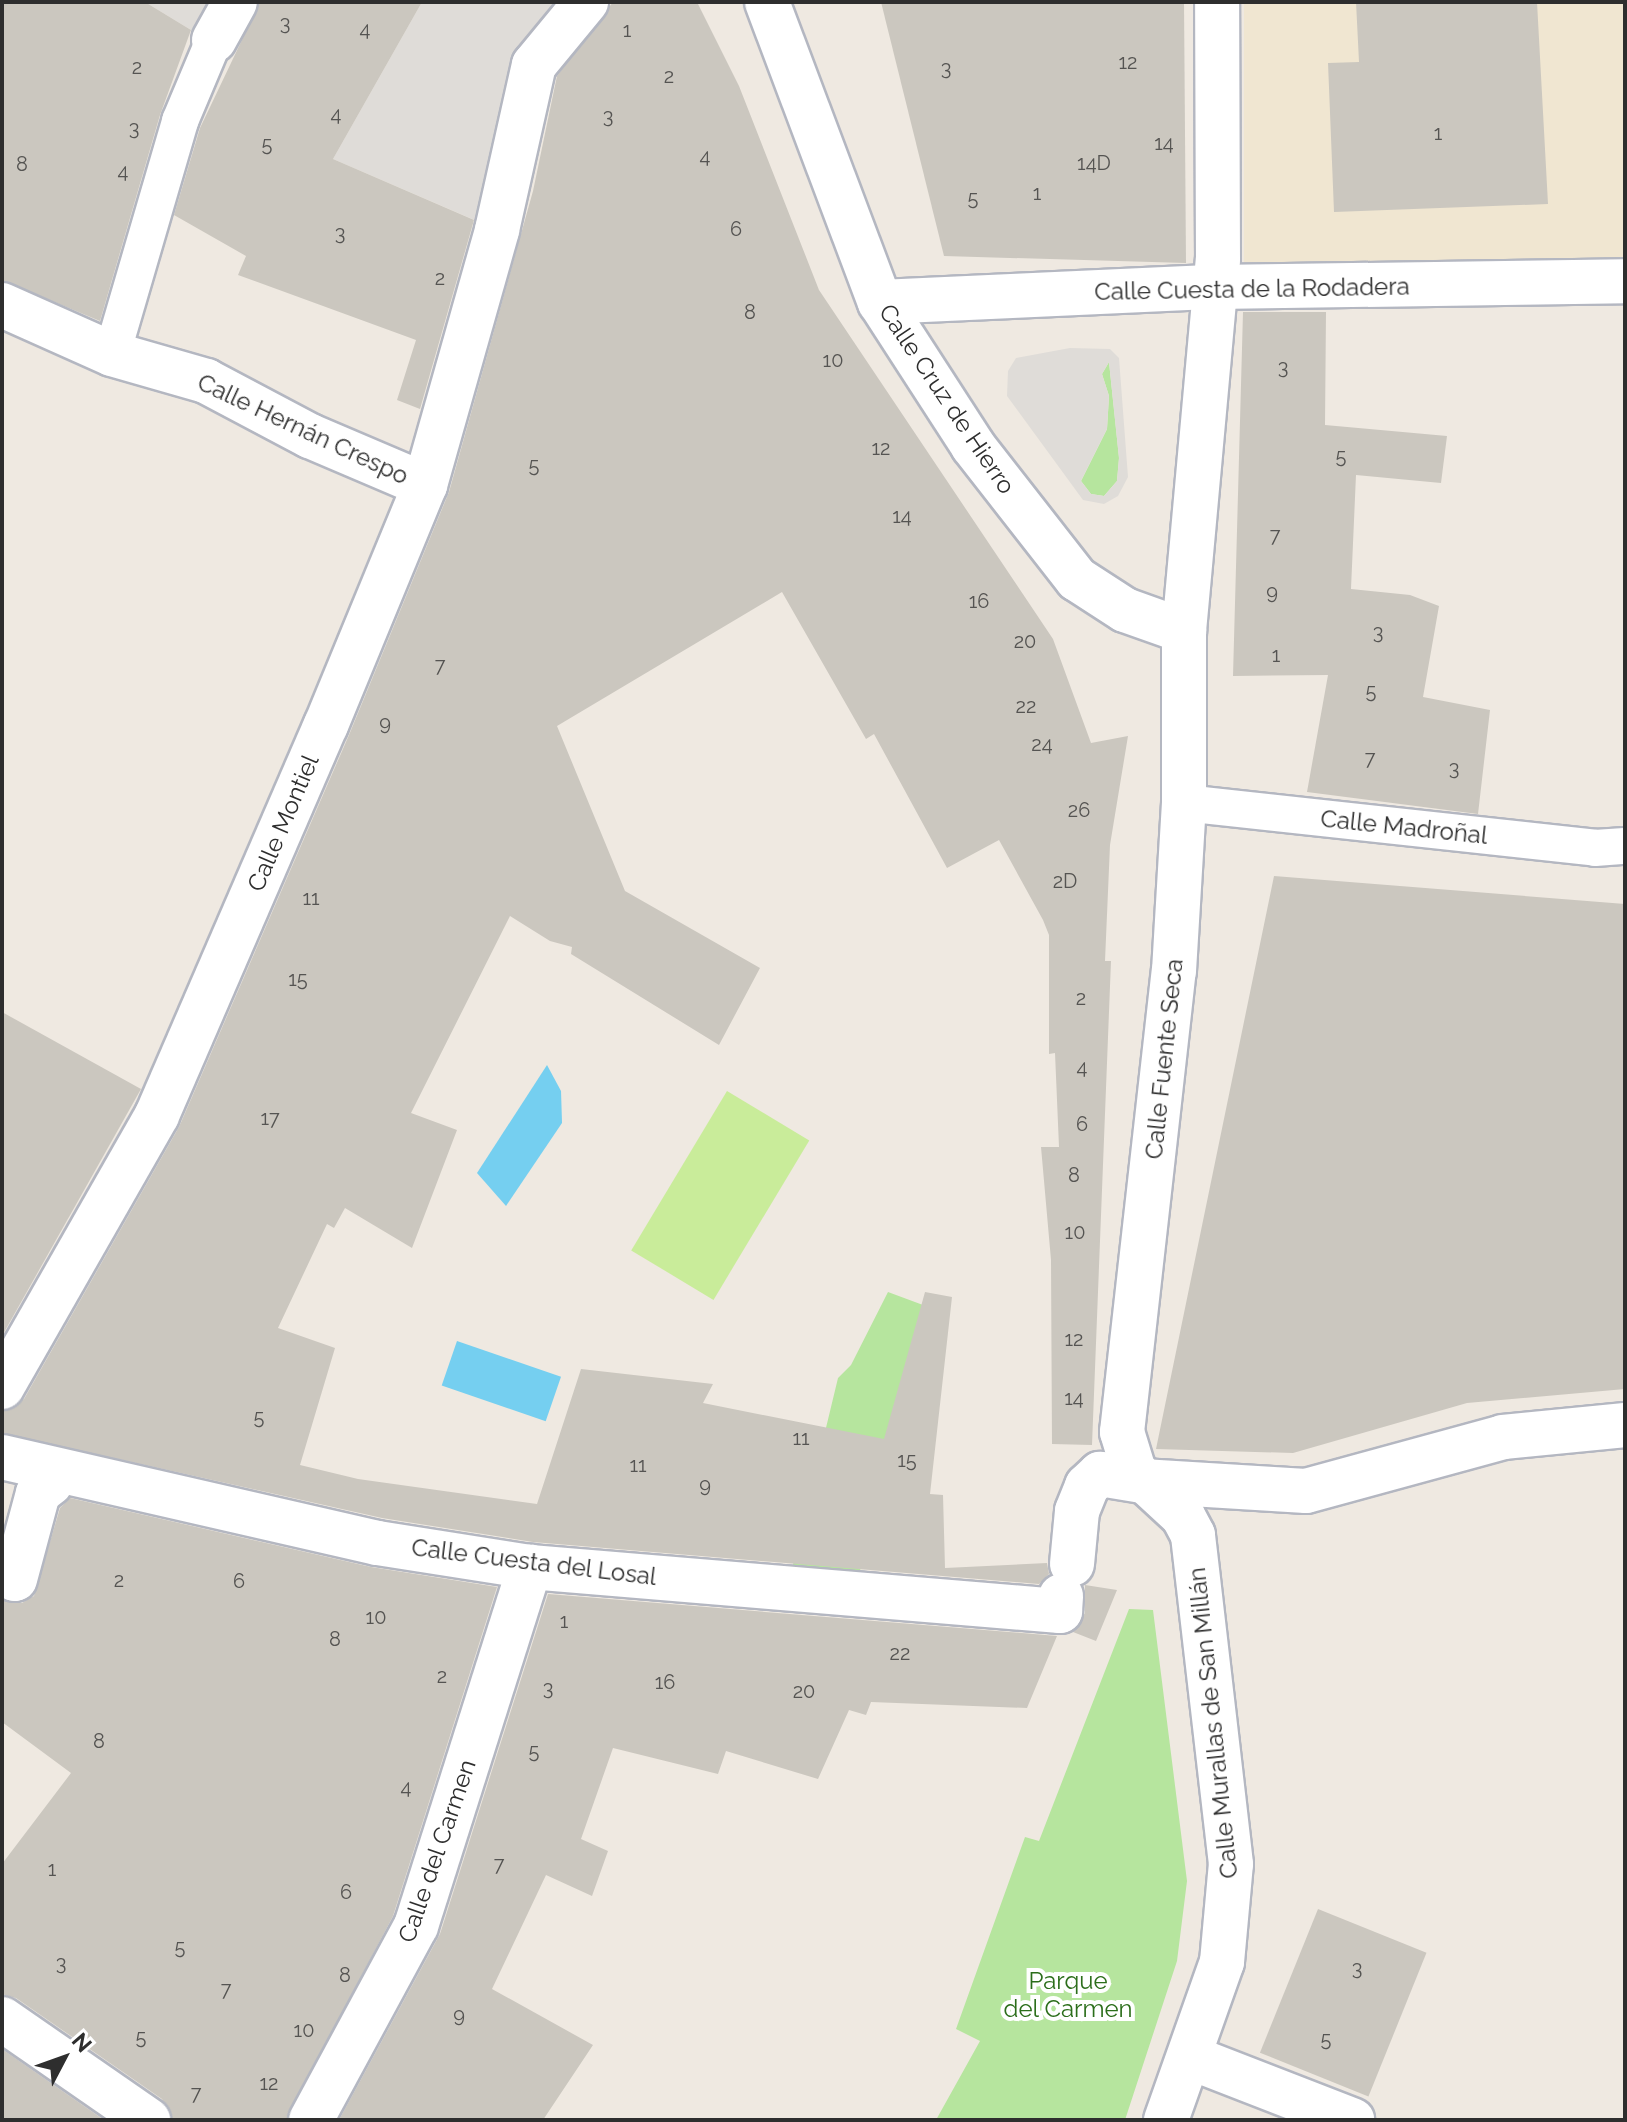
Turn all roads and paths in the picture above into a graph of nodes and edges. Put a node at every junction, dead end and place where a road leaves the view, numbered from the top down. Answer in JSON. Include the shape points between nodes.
{"nodes":[{"id":1,"x":235,"y":2,"type":"edge"},
{"id":2,"x":767,"y":2,"type":"edge"},
{"id":3,"x":1217,"y":2,"type":"edge"},
{"id":4,"x":571,"y":7,"type":"edge"},
{"id":5,"x":214,"y":40,"type":"joint"},
{"id":6,"x":1625,"y":281,"type":"edge"},
{"id":7,"x":1215,"y":287,"type":"junction"},
{"id":8,"x":880,"y":302,"type":"junction"},
{"id":9,"x":2,"y":305,"type":"edge"},
{"id":10,"x":112,"y":354,"type":"junction"},
{"id":11,"x":425,"y":485,"type":"junction"},
{"id":12,"x":1184,"y":631,"type":"junction"},
{"id":13,"x":1184,"y":803,"type":"junction"},
{"id":14,"x":1625,"y":846,"type":"edge"},
{"id":15,"x":2,"y":1387,"type":"edge"},
{"id":16,"x":1625,"y":1425,"type":"edge"},
{"id":17,"x":2,"y":1457,"type":"edge"},
{"id":18,"x":2,"y":1475,"type":"edge"},
{"id":19,"x":1142,"y":1481,"type":"junction"},
{"id":20,"x":530,"y":1567,"type":"junction"},
{"id":21,"x":2,"y":1569,"type":"edge"},
{"id":22,"x":2,"y":2019,"type":"edge"},
{"id":23,"x":1192,"y":2058,"type":"junction"},
{"id":24,"x":148,"y":2120,"type":"edge"},
{"id":25,"x":311,"y":2120,"type":"edge"},
{"id":26,"x":1166,"y":2120,"type":"edge"},
{"id":27,"x":1352,"y":2120,"type":"edge"}],
"edges":[{"from":1,"to":5,"type":"street"},
{"from":2,"to":8,"type":"street","name":"Calle Cruz de Hierro"},
{"from":3,"to":7,"type":"street","name":"Calle Fuente Seca"},
{"from":4,"to":11,"type":"street","name":"Calle Montiel","via":[[534,65],[497,230]]},
{"from":5,"to":10,"type":"lane","via":[[180,121]]},
{"from":6,"to":7,"type":"street","name":"Calle Cuesta de la Rodadera"},
{"from":7,"to":8,"type":"street","name":"Calle Cuesta de la Rodadera"},
{"from":7,"to":12,"type":"street","name":"Calle Fuente Seca"},
{"from":8,"to":12,"type":"street","name":"Calle Cruz de Hierro","via":[[973,446],[1062,563],[1125,610]]},
{"from":9,"to":10,"type":"street","name":"Calle Hernán Crespo"},
{"from":10,"to":11,"type":"street","name":"Calle Hernán Crespo","via":[[206,381],[310,436]]},
{"from":11,"to":15,"type":"street","name":"Calle Montiel","via":[[157,1115]]},
{"from":12,"to":13,"type":"street","name":"Calle Fuente Seca"},
{"from":13,"to":14,"type":"lane","name":"Calle Madroñal","via":[[1595,848]]},
{"from":13,"to":19,"type":"street","name":"Calle Fuente Seca","via":[[1174,971],[1122,1432]]},
{"from":16,"to":19,"type":"street","via":[[1503,1437],[1306,1491]]},
{"from":17,"to":20,"type":"street","name":"Calle Cuesta del Losal","via":[[377,1543]]},
{"from":18,"to":21,"type":"street","via":[[51,1483],[38,1493],[15,1579]]},
{"from":19,"to":20,"type":"street","name":"Calle Cuesta del Losal","via":[[1100,1474],[1087,1486],[1077,1511],[1060,1611]]},
{"from":19,"to":23,"type":"street","name":"Calle Murallas de San Millán","via":[[1183,1516],[1193,1535],[1231,1864],[1222,1962]]},
{"from":20,"to":25,"type":"street","name":"Calle del Carmen","via":[[416,1926]]},
{"from":22,"to":24,"type":"street"},
{"from":23,"to":26,"type":"street","name":"Calle Murallas de San Millán"},
{"from":23,"to":27,"type":"street"}]}
